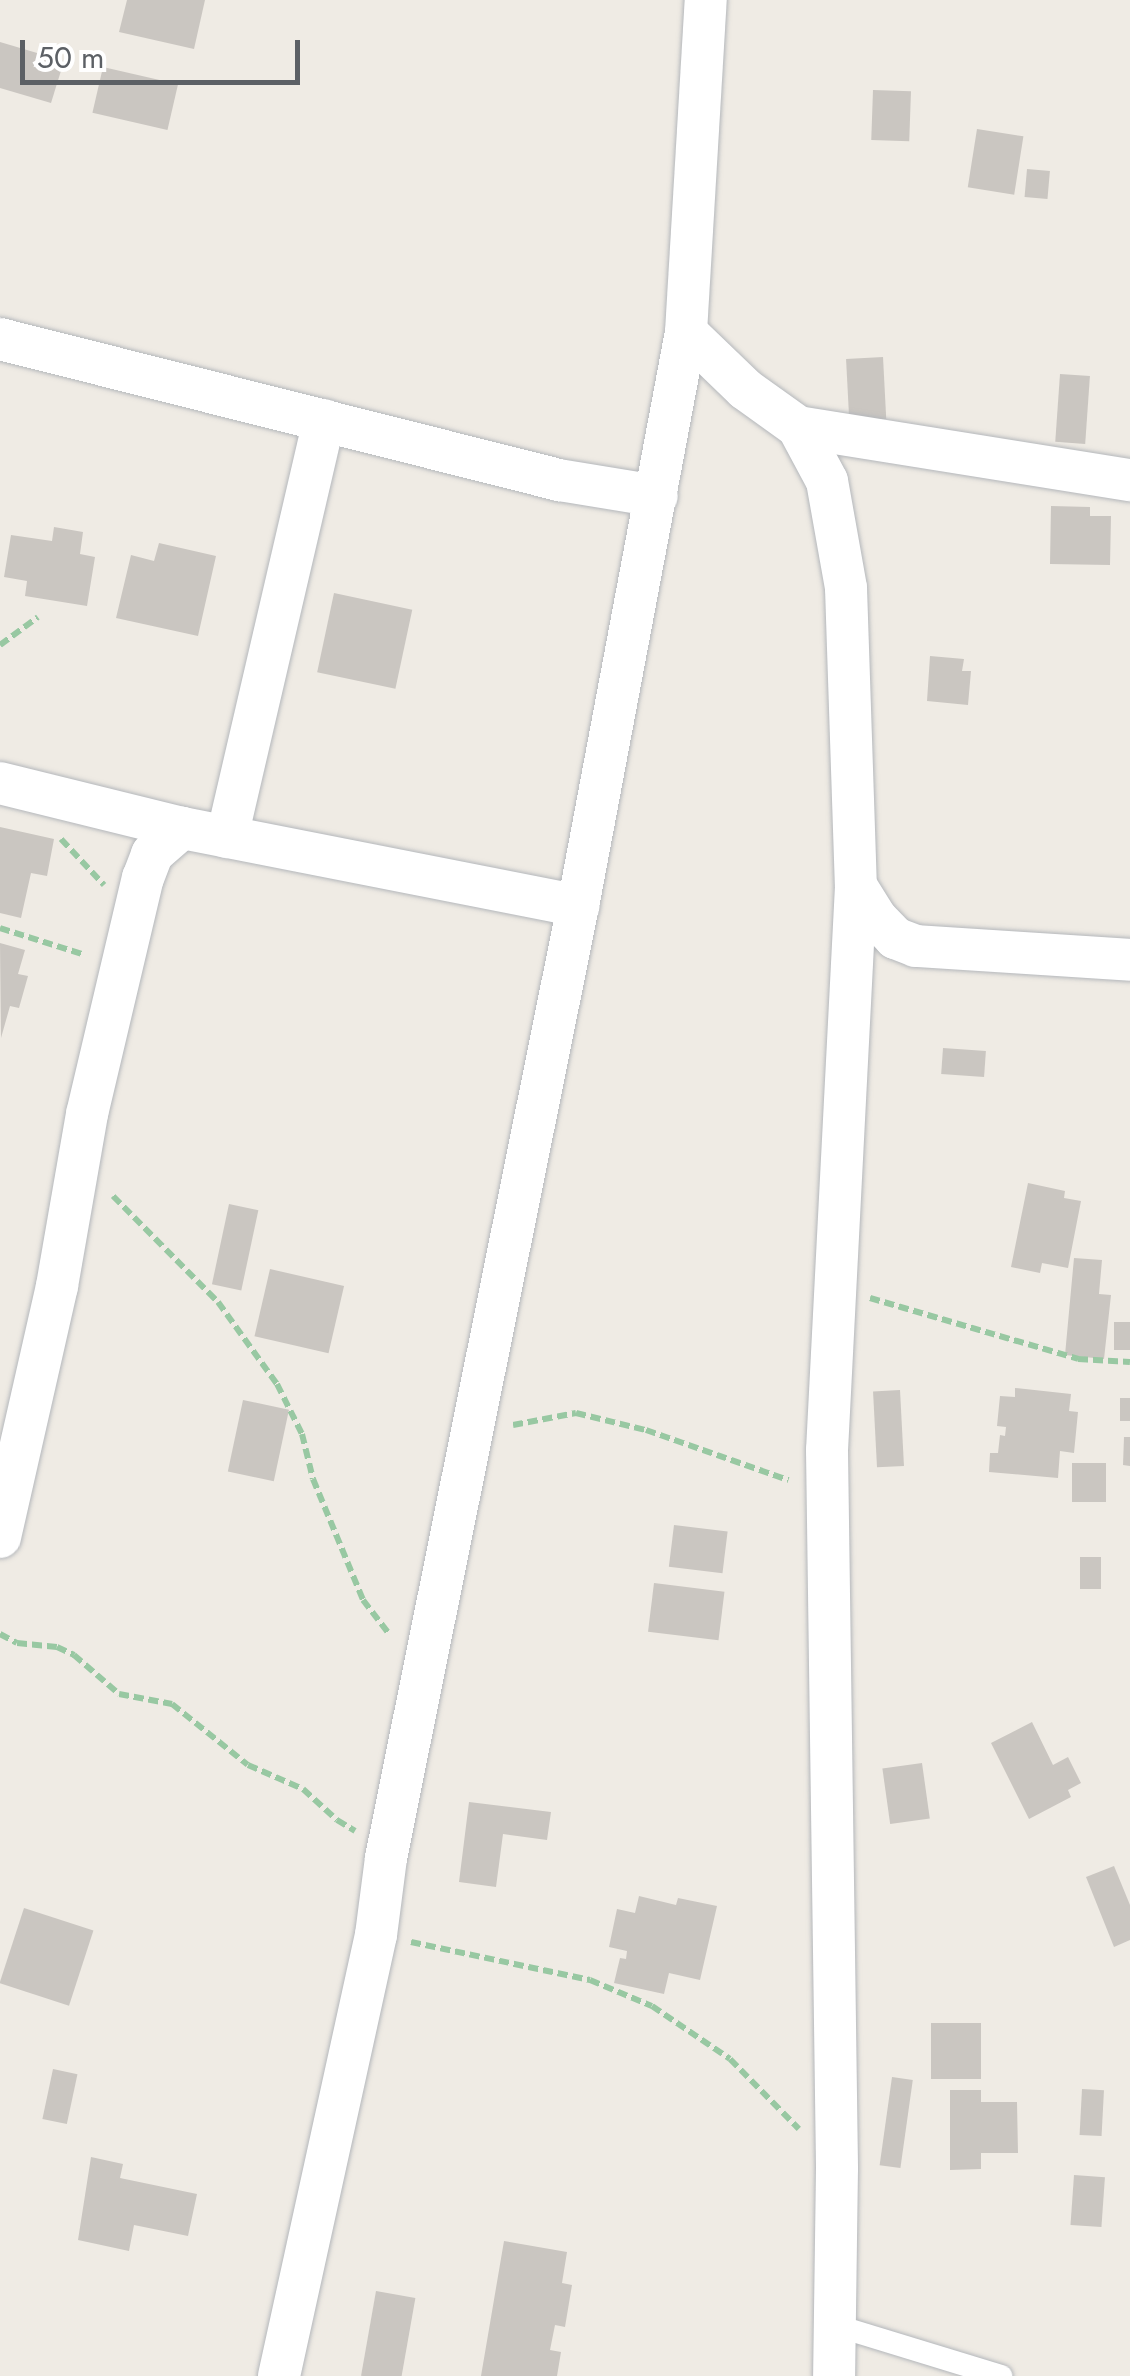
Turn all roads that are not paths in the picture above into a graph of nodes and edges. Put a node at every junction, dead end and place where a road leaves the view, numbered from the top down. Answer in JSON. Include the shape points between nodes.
{"nodes":[{"id":1,"x":706,"y":0,"type":"edge"},
{"id":2,"x":686,"y":332,"type":"junction"},
{"id":3,"x":0,"y":340,"type":"edge"},
{"id":4,"x":324,"y":420,"type":"junction"},
{"id":5,"x":798,"y":426,"type":"junction"},
{"id":6,"x":1130,"y":480,"type":"edge"},
{"id":7,"x":656,"y":496,"type":"junction"},
{"id":8,"x":11,"y":786,"type":"edge"},
{"id":9,"x":182,"y":828,"type":"junction"},
{"id":10,"x":228,"y":837,"type":"junction"},
{"id":11,"x":856,"y":886,"type":"junction"},
{"id":12,"x":578,"y":906,"type":"junction"},
{"id":13,"x":1130,"y":960,"type":"edge"},
{"id":14,"x":0,"y":1537,"type":"edge"},
{"id":15,"x":834,"y":2325,"type":"junction"},
{"id":16,"x":279,"y":2376,"type":"edge"},
{"id":17,"x":834,"y":2376,"type":"edge"},
{"id":18,"x":1001,"y":2376,"type":"edge"}],
"edges":[{"from":1,"to":2,"type":"street"},
{"from":2,"to":5,"type":"street","via":[[746,390]]},
{"from":2,"to":7,"type":"street"},
{"from":3,"to":4,"type":"street"},
{"from":4,"to":7,"type":"street","via":[[559,480]]},
{"from":4,"to":10,"type":"street"},
{"from":5,"to":6,"type":"street"},
{"from":5,"to":11,"type":"street","via":[[827,481],[846,588]]},
{"from":7,"to":12,"type":"street"},
{"from":8,"to":9,"type":"street"},
{"from":9,"to":10,"type":"street"},
{"from":9,"to":14,"type":"street","via":[[152,854],[132,921]]},
{"from":10,"to":12,"type":"street"},
{"from":11,"to":13,"type":"street","via":[[876,918],[916,946]]},
{"from":11,"to":15,"type":"street","via":[[828,1494]]},
{"from":12,"to":16,"type":"street","via":[[386,1858],[376,1935]]},
{"from":15,"to":17,"type":"street"},
{"from":15,"to":18,"type":"lane"}]}
